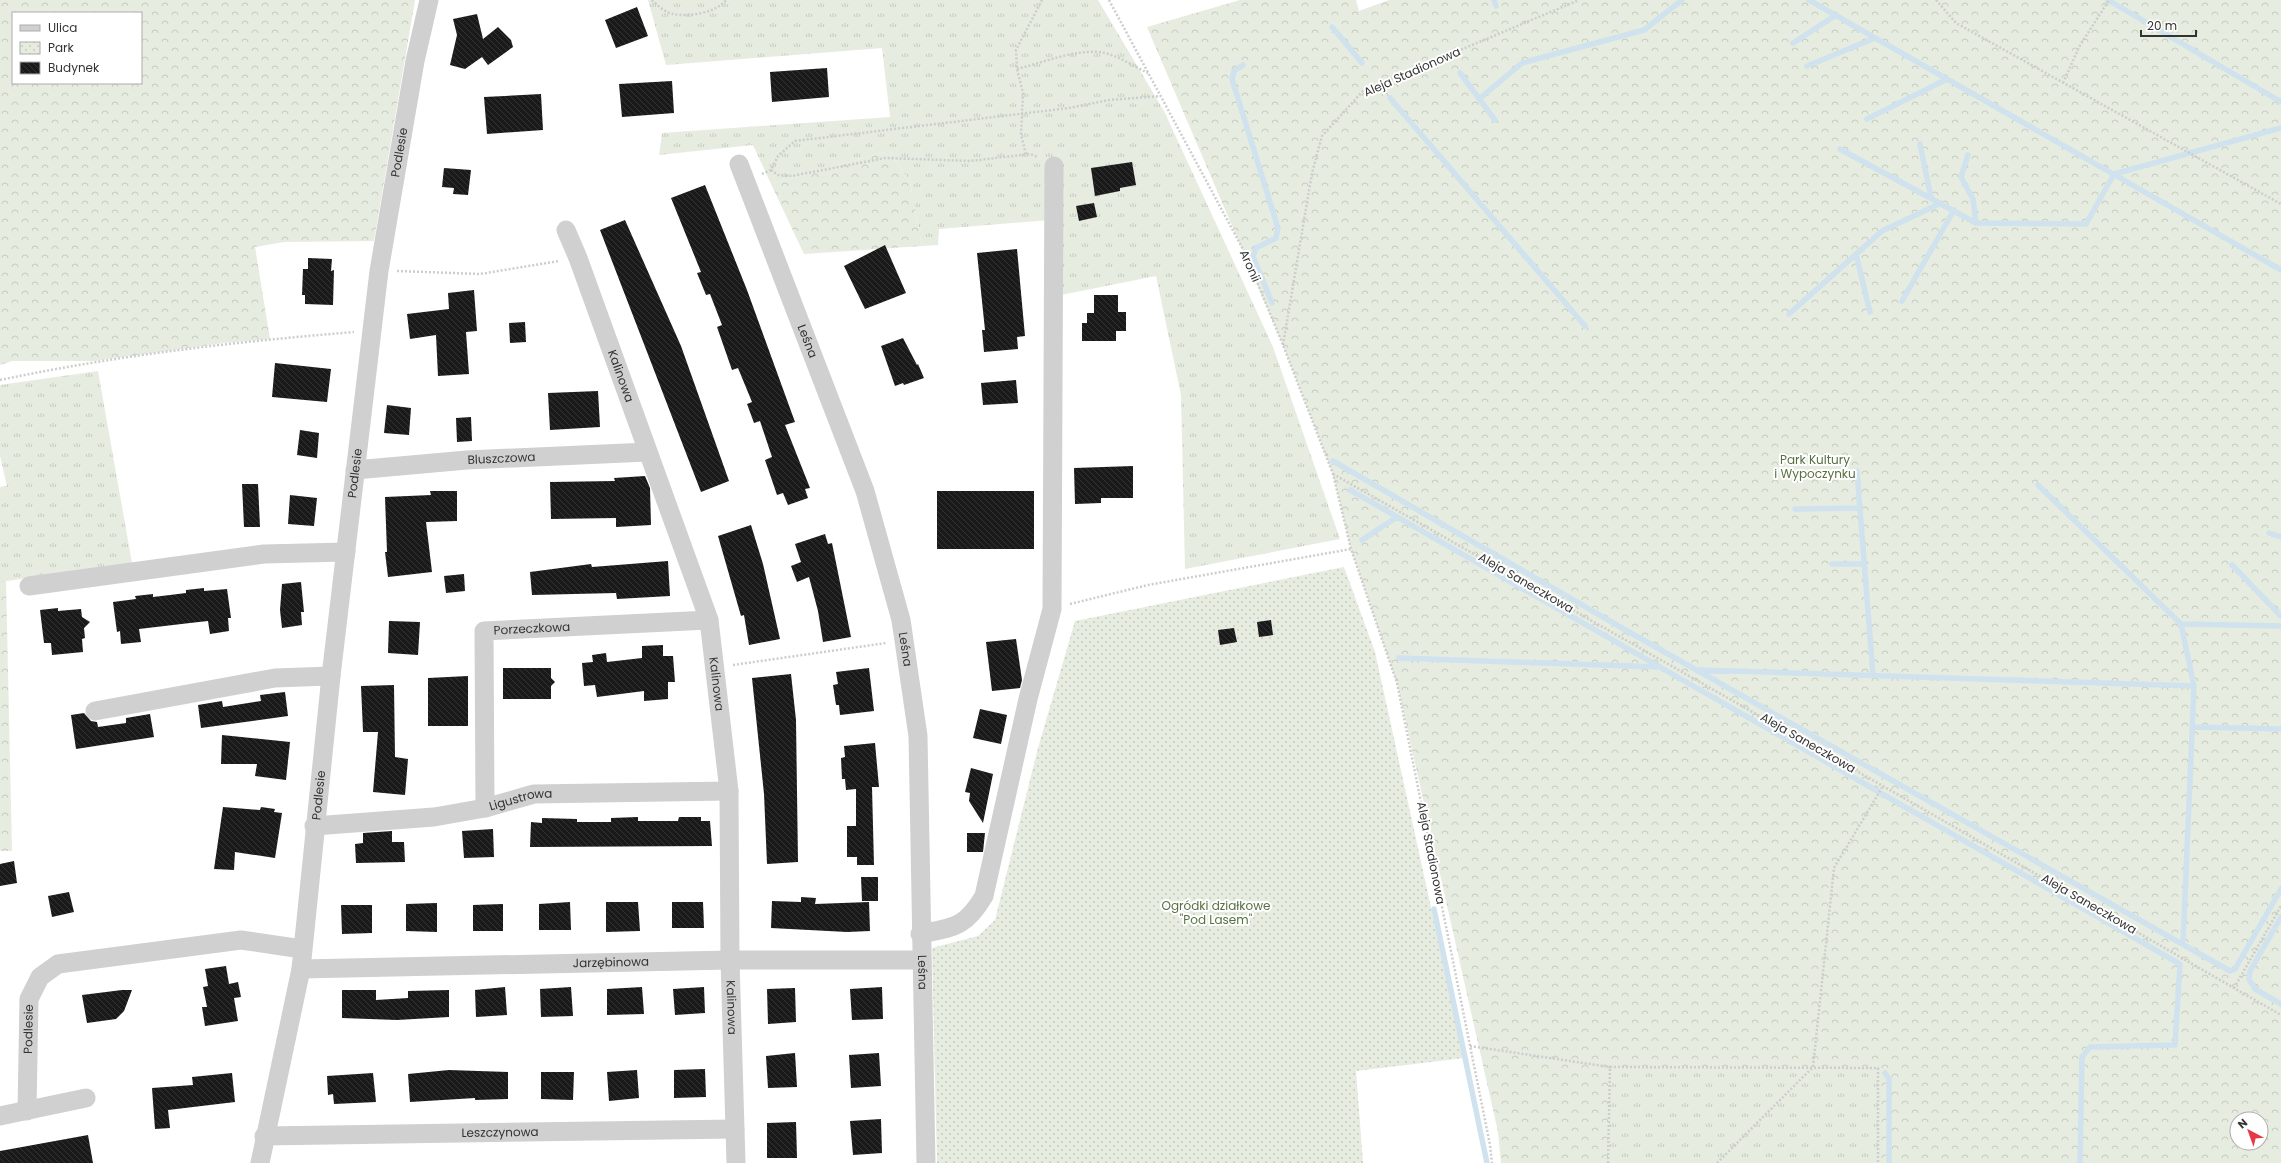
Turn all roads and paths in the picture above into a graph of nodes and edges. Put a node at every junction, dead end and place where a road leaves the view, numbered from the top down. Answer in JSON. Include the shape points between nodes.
{"nodes":[{"id":1,"x":429,"y":0,"type":"edge"},
{"id":2,"x":652,"y":0,"type":"edge"},
{"id":3,"x":726,"y":0,"type":"edge"},
{"id":4,"x":1042,"y":0,"type":"edge"},
{"id":5,"x":1109,"y":0,"type":"edge"},
{"id":6,"x":1579,"y":0,"type":"edge"},
{"id":7,"x":1936,"y":0,"type":"edge"},
{"id":8,"x":2109,"y":0,"type":"edge"},
{"id":9,"x":1017,"y":70,"type":"junction"},
{"id":10,"x":1148,"y":73,"type":"junction"},
{"id":11,"x":2063,"y":83,"type":"junction"},
{"id":12,"x":1161,"y":96,"type":"junction"},
{"id":13,"x":1024,"y":113,"type":"junction"},
{"id":14,"x":1026,"y":154,"type":"junction"},
{"id":15,"x":1030,"y":154,"type":"dead end"},
{"id":16,"x":739,"y":164,"type":"dead end"},
{"id":17,"x":1054,"y":166,"type":"dead end"},
{"id":18,"x":2281,"y":204,"type":"edge"},
{"id":19,"x":566,"y":230,"type":"dead end"},
{"id":20,"x":578,"y":258,"type":"junction"},
{"id":21,"x":396,"y":271,"type":"dead end"},
{"id":22,"x":372,"y":330,"type":"junction"},
{"id":23,"x":1283,"y":345,"type":"junction"},
{"id":24,"x":0,"y":380,"type":"edge"},
{"id":25,"x":648,"y":452,"type":"junction"},
{"id":26,"x":356,"y":470,"type":"junction"},
{"id":27,"x":1332,"y":474,"type":"junction"},
{"id":28,"x":1350,"y":549,"type":"junction"},
{"id":29,"x":346,"y":552,"type":"junction"},
{"id":30,"x":29,"y":586,"type":"dead end"},
{"id":31,"x":1052,"y":609,"type":"junction"},
{"id":32,"x":709,"y":620,"type":"junction"},
{"id":33,"x":904,"y":641,"type":"junction"},
{"id":34,"x":715,"y":668,"type":"junction"},
{"id":35,"x":331,"y":676,"type":"junction"},
{"id":36,"x":95,"y":711,"type":"dead end"},
{"id":37,"x":1883,"y":786,"type":"junction"},
{"id":38,"x":729,"y":790,"type":"junction"},
{"id":39,"x":485,"y":808,"type":"junction"},
{"id":40,"x":314,"y":826,"type":"junction"},
{"id":41,"x":2281,"y":906,"type":"edge"},
{"id":42,"x":920,"y":934,"type":"junction"},
{"id":43,"x":302,"y":949,"type":"junction"},
{"id":44,"x":730,"y":960,"type":"junction"},
{"id":45,"x":921,"y":960,"type":"junction"},
{"id":46,"x":301,"y":969,"type":"junction"},
{"id":47,"x":2234,"y":988,"type":"junction"},
{"id":48,"x":2281,"y":1015,"type":"edge"},
{"id":49,"x":1470,"y":1046,"type":"junction"},
{"id":50,"x":1610,"y":1067,"type":"junction"},
{"id":51,"x":1813,"y":1067,"type":"junction"},
{"id":52,"x":86,"y":1098,"type":"dead end"},
{"id":53,"x":27,"y":1112,"type":"junction"},
{"id":54,"x":0,"y":1116,"type":"edge"},
{"id":55,"x":735,"y":1129,"type":"junction"},
{"id":56,"x":264,"y":1136,"type":"junction"},
{"id":57,"x":260,"y":1163,"type":"edge"},
{"id":58,"x":736,"y":1163,"type":"edge"},
{"id":59,"x":926,"y":1163,"type":"edge"},
{"id":60,"x":1492,"y":1163,"type":"edge"},
{"id":61,"x":1608,"y":1163,"type":"edge"},
{"id":62,"x":1717,"y":1163,"type":"edge"},
{"id":63,"x":1878,"y":1163,"type":"edge"}],
"edges":[{"from":1,"to":22,"type":"street","name":"Podlesie","via":[[411,85],[379,271]]},
{"from":2,"to":3,"type":"path","via":[[672,14],[712,10]]},
{"from":4,"to":9,"type":"path","via":[[1016,50]]},
{"from":5,"to":10,"type":"path","name":"Aronii"},
{"from":6,"to":23,"type":"path","name":"Aleja Stadionowa","via":[[1363,91],[1322,136],[1312,173]]},
{"from":7,"to":11,"type":"path","via":[[1956,23]]},
{"from":8,"to":11,"type":"path","via":[[2079,47]]},
{"from":9,"to":10,"type":"path","via":[[1082,53],[1100,52]]},
{"from":9,"to":13,"type":"path","via":[[1023,93]]},
{"from":10,"to":12,"type":"path","name":"Aronii"},
{"from":11,"to":18,"type":"path"},
{"from":12,"to":13,"type":"path","via":[[1109,100]]},
{"from":12,"to":23,"type":"path","name":"Aronii","via":[[1245,253]]},
{"from":13,"to":14,"type":"path","via":[[1021,135]]},
{"from":13,"to":14,"type":"path","via":[[795,141],[778,156],[771,170],[778,175],[792,176],[885,158],[970,161]]},
{"from":14,"to":15,"type":"path"},
{"from":16,"to":33,"type":"street","name":"Leśna","via":[[865,491],[901,620]]},
{"from":17,"to":31,"type":"street"},
{"from":19,"to":20,"type":"street","name":"Kalinowa"},
{"from":20,"to":21,"type":"path","via":[[480,274]]},
{"from":20,"to":25,"type":"street","name":"Kalinowa"},
{"from":22,"to":24,"type":"path","via":[[154,352]]},
{"from":22,"to":26,"type":"street","name":"Podlesie"},
{"from":23,"to":27,"type":"path","name":"Aronii"},
{"from":25,"to":26,"type":"street","name":"Bluszczowa","via":[[467,460]]},
{"from":25,"to":32,"type":"street","name":"Kalinowa"},
{"from":26,"to":29,"type":"street","name":"Podlesie"},
{"from":27,"to":28,"type":"path","name":"Aronii"},
{"from":27,"to":37,"type":"path","name":"Aleja Saneczkowa"},
{"from":28,"to":31,"type":"path","via":[[1148,585]]},
{"from":28,"to":49,"type":"path","name":"Aleja Stadionowa","via":[[1397,683]]},
{"from":29,"to":30,"type":"street","via":[[264,554]]},
{"from":29,"to":35,"type":"street","name":"Podlesie"},
{"from":31,"to":42,"type":"street","via":[[1028,699],[984,896],[973,914],[956,926]]},
{"from":32,"to":34,"type":"street","name":"Kalinowa"},
{"from":32,"to":39,"type":"street","name":"Porzeczkowa","via":[[484,631]]},
{"from":33,"to":34,"type":"path"},
{"from":33,"to":42,"type":"street","name":"Leśna","via":[[918,736]]},
{"from":34,"to":38,"type":"street","name":"Kalinowa"},
{"from":35,"to":36,"type":"street","via":[[275,678]]},
{"from":35,"to":40,"type":"street","name":"Podlesie"},
{"from":37,"to":47,"type":"path","name":"Aleja Saneczkowa"},
{"from":37,"to":51,"type":"path","via":[[1834,868]]},
{"from":38,"to":39,"type":"street","name":"Ligustrowa","via":[[534,794]]},
{"from":38,"to":44,"type":"street","name":"Kalinowa"},
{"from":39,"to":40,"type":"street","name":"Ligustrowa","via":[[403,820]]},
{"from":40,"to":43,"type":"street","name":"Podlesie"},
{"from":41,"to":47,"type":"path"},
{"from":42,"to":45,"type":"street","name":"Leśna"},
{"from":43,"to":46,"type":"street","name":"Podlesie"},
{"from":43,"to":53,"type":"street","name":"Podlesie","via":[[241,940],[58,964],[51,968],[40,977],[29,999]]},
{"from":44,"to":45,"type":"street","name":"Jarzębinowa"},
{"from":44,"to":46,"type":"street","name":"Jarzębinowa"},
{"from":44,"to":55,"type":"street","name":"Kalinowa"},
{"from":45,"to":59,"type":"street","name":"Leśna"},
{"from":46,"to":56,"type":"street","name":"Podlesie"},
{"from":47,"to":48,"type":"path","name":"Aleja Saneczkowa"},
{"from":49,"to":50,"type":"path"},
{"from":49,"to":60,"type":"path","name":"Aleja Stadionowa"},
{"from":50,"to":51,"type":"path"},
{"from":50,"to":61,"type":"path"},
{"from":51,"to":62,"type":"path"},
{"from":51,"to":63,"type":"path","via":[[1878,1068]]},
{"from":52,"to":53,"type":"street"},
{"from":53,"to":54,"type":"street"},
{"from":55,"to":56,"type":"street","name":"Leszczynowa"},
{"from":55,"to":58,"type":"street","name":"Kalinowa"},
{"from":56,"to":57,"type":"street","name":"Podlesie"}]}
